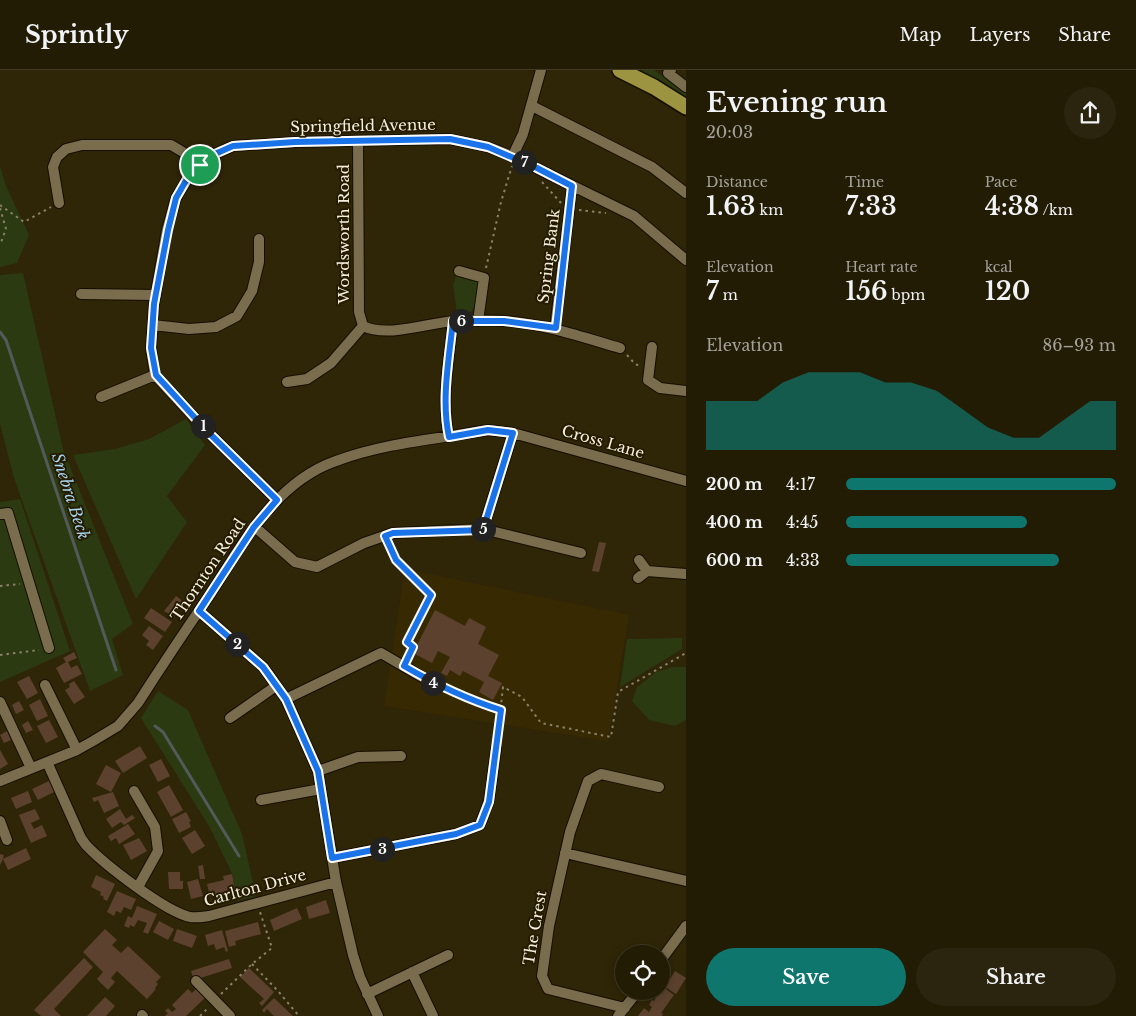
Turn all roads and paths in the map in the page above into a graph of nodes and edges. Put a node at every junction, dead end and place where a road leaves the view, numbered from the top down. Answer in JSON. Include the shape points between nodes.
{"nodes":[{"id":1,"x":541,"y":70,"type":"edge"},
{"id":2,"x":620,"y":70,"type":"edge"},
{"id":3,"x":668,"y":71,"type":"edge"},
{"id":4,"x":686,"y":87,"type":"edge"},
{"id":5,"x":532,"y":106,"type":"junction"},
{"id":6,"x":686,"y":107,"type":"edge"},
{"id":7,"x":358,"y":141,"type":"junction"},
{"id":8,"x":515,"y":154,"type":"junction"},
{"id":9,"x":200,"y":165,"type":"junction"},
{"id":10,"x":572,"y":186,"type":"junction"},
{"id":11,"x":686,"y":193,"type":"edge"},
{"id":12,"x":59,"y":203,"type":"joint"},
{"id":13,"x":0,"y":206,"type":"edge"},
{"id":14,"x":259,"y":239,"type":"dead end"},
{"id":15,"x":0,"y":245,"type":"edge"},
{"id":16,"x":686,"y":260,"type":"edge"},
{"id":17,"x":458,"y":271,"type":"dead end"},
{"id":18,"x":484,"y":278,"type":"junction"},
{"id":19,"x":81,"y":294,"type":"dead end"},
{"id":20,"x":156,"y":295,"type":"junction"},
{"id":21,"x":453,"y":321,"type":"junction"},
{"id":22,"x":478,"y":321,"type":"junction"},
{"id":23,"x":153,"y":325,"type":"junction"},
{"id":24,"x":363,"y":326,"type":"junction"},
{"id":25,"x":556,"y":328,"type":"junction"},
{"id":26,"x":652,"y":347,"type":"dead end"},
{"id":27,"x":620,"y":348,"type":"joint"},
{"id":28,"x":649,"y":370,"type":"junction"},
{"id":29,"x":156,"y":375,"type":"junction"},
{"id":30,"x":287,"y":382,"type":"dead end"},
{"id":31,"x":686,"y":391,"type":"edge"},
{"id":32,"x":101,"y":397,"type":"dead end"},
{"id":33,"x":513,"y":433,"type":"junction"},
{"id":34,"x":449,"y":437,"type":"junction"},
{"id":35,"x":686,"y":480,"type":"edge"},
{"id":36,"x":277,"y":500,"type":"junction"},
{"id":37,"x":0,"y":514,"type":"edge"},
{"id":38,"x":254,"y":527,"type":"junction"},
{"id":39,"x":483,"y":530,"type":"junction"},
{"id":40,"x":385,"y":536,"type":"junction"},
{"id":41,"x":581,"y":553,"type":"dead end"},
{"id":42,"x":639,"y":560,"type":"dead end"},
{"id":43,"x":647,"y":571,"type":"junction"},
{"id":44,"x":686,"y":574,"type":"edge"},
{"id":45,"x":638,"y":578,"type":"dead end"},
{"id":46,"x":29,"y":583,"type":"junction"},
{"id":47,"x":0,"y":586,"type":"edge"},
{"id":48,"x":199,"y":611,"type":"junction"},
{"id":49,"x":49,"y":648,"type":"joint"},
{"id":50,"x":686,"y":653,"type":"edge"},
{"id":51,"x":0,"y":655,"type":"edge"},
{"id":52,"x":404,"y":666,"type":"junction"},
{"id":53,"x":436,"y":684,"type":"joint"},
{"id":54,"x":276,"y":686,"type":"junction"},
{"id":55,"x":50,"y":689,"type":"dead end"},
{"id":56,"x":2,"y":698,"type":"edge"},
{"id":57,"x":286,"y":699,"type":"junction"},
{"id":58,"x":501,"y":710,"type":"junction"},
{"id":59,"x":230,"y":718,"type":"dead end"},
{"id":60,"x":496,"y":749,"type":"joint"},
{"id":61,"x":77,"y":750,"type":"junction"},
{"id":62,"x":401,"y":756,"type":"dead end"},
{"id":63,"x":47,"y":762,"type":"junction"},
{"id":64,"x":30,"y":768,"type":"junction"},
{"id":65,"x":318,"y":771,"type":"junction"},
{"id":66,"x":0,"y":781,"type":"edge"},
{"id":67,"x":658,"y":787,"type":"dead end"},
{"id":68,"x":320,"y":789,"type":"junction"},
{"id":69,"x":134,"y":791,"type":"dead end"},
{"id":70,"x":261,"y":800,"type":"dead end"},
{"id":71,"x":0,"y":821,"type":"edge"},
{"id":72,"x":7,"y":840,"type":"dead end"},
{"id":73,"x":565,"y":853,"type":"junction"},
{"id":74,"x":332,"y":858,"type":"junction"},
{"id":75,"x":686,"y":881,"type":"edge"},
{"id":76,"x":336,"y":882,"type":"junction"},
{"id":77,"x":138,"y":887,"type":"junction"},
{"id":78,"x":258,"y":903,"type":"junction"},
{"id":79,"x":686,"y":928,"type":"edge"},
{"id":80,"x":670,"y":948,"type":"edge"},
{"id":81,"x":448,"y":955,"type":"dead end"},
{"id":82,"x":252,"y":964,"type":"junction"},
{"id":83,"x":412,"y":972,"type":"junction"},
{"id":84,"x":196,"y":981,"type":"dead end"},
{"id":85,"x":367,"y":994,"type":"junction"},
{"id":86,"x":631,"y":1000,"type":"edge"},
{"id":87,"x":214,"y":1001,"type":"junction"},
{"id":88,"x":622,"y":1012,"type":"edge"},
{"id":89,"x":200,"y":1016,"type":"edge"},
{"id":90,"x":230,"y":1016,"type":"edge"},
{"id":91,"x":298,"y":1016,"type":"edge"},
{"id":92,"x":378,"y":1016,"type":"edge"},
{"id":93,"x":432,"y":1016,"type":"edge"}],
"edges":[{"from":1,"to":5,"type":"street"},
{"from":2,"to":6,"type":"highway"},
{"from":3,"to":4,"type":"street"},
{"from":5,"to":8,"type":"street"},
{"from":5,"to":11,"type":"street","via":[[652,167]]},
{"from":7,"to":8,"type":"street","name":"Springfield Avenue","via":[[450,139]]},
{"from":7,"to":9,"type":"street","name":"Springfield Avenue","via":[[233,146],[208,157]]},
{"from":7,"to":24,"type":"street","name":"Wordsworth Road","via":[[359,312]]},
{"from":8,"to":10,"type":"street","name":"Springfield Avenue"},
{"from":8,"to":18,"type":"path"},
{"from":9,"to":12,"type":"street","via":[[171,145],[82,145],[66,149],[57,157],[53,168]]},
{"from":9,"to":20,"type":"street","name":"Springfield Avenue","via":[[191,172],[176,198]]},
{"from":10,"to":16,"type":"street","name":"Springfield Avenue","via":[[634,216]]},
{"from":10,"to":25,"type":"street","name":"Spring Bank"},
{"from":12,"to":13,"type":"path","via":[[24,222]]},
{"from":13,"to":15,"type":"path","via":[[6,228]]},
{"from":14,"to":23,"type":"street","via":[[259,262],[252,291],[237,316],[216,327],[189,329]]},
{"from":17,"to":18,"type":"street"},
{"from":18,"to":22,"type":"street"},
{"from":19,"to":20,"type":"street"},
{"from":20,"to":23,"type":"street","name":"Springfield Avenue"},
{"from":21,"to":22,"type":"street"},
{"from":21,"to":24,"type":"street","via":[[372,331]]},
{"from":21,"to":34,"type":"street","via":[[445,407]]},
{"from":22,"to":25,"type":"street"},
{"from":23,"to":29,"type":"street","name":"Springfield Avenue","via":[[151,348]]},
{"from":24,"to":30,"type":"street","via":[[331,363],[307,378]]},
{"from":25,"to":27,"type":"street"},
{"from":26,"to":28,"type":"street"},
{"from":27,"to":28,"type":"path","via":[[635,364]]},
{"from":28,"to":31,"type":"street","via":[[648,380],[660,388]]},
{"from":29,"to":32,"type":"street"},
{"from":29,"to":36,"type":"street"},
{"from":33,"to":34,"type":"street","name":"Thornton Road","via":[[488,430]]},
{"from":33,"to":35,"type":"street","name":"Cross Lane"},
{"from":33,"to":39,"type":"street"},
{"from":34,"to":36,"type":"street","name":"Thornton Road","via":[[373,450],[334,461],[301,479]]},
{"from":36,"to":38,"type":"street","name":"Thornton Road"},
{"from":37,"to":46,"type":"street","via":[[8,513]]},
{"from":38,"to":40,"type":"street","via":[[295,562],[317,567]]},
{"from":38,"to":48,"type":"street","name":"Thornton Road"},
{"from":39,"to":40,"type":"street","via":[[393,533]]},
{"from":39,"to":41,"type":"street"},
{"from":40,"to":52,"type":"path","via":[[396,560],[431,595],[407,642],[413,647]]},
{"from":42,"to":43,"type":"street"},
{"from":43,"to":44,"type":"street"},
{"from":43,"to":45,"type":"street"},
{"from":46,"to":47,"type":"path"},
{"from":46,"to":49,"type":"street"},
{"from":48,"to":54,"type":"street","via":[[263,667]]},
{"from":48,"to":61,"type":"street","name":"Thornton Road","via":[[138,703],[118,726]]},
{"from":49,"to":51,"type":"path"},
{"from":50,"to":58,"type":"path","via":[[618,692],[611,737],[541,723],[522,697],[503,687]]},
{"from":52,"to":53,"type":"street"},
{"from":52,"to":57,"type":"street","via":[[381,653]]},
{"from":53,"to":58,"type":"path"},
{"from":54,"to":57,"type":"street"},
{"from":54,"to":59,"type":"street"},
{"from":55,"to":61,"type":"street"},
{"from":56,"to":64,"type":"street"},
{"from":57,"to":65,"type":"street"},
{"from":58,"to":60,"type":"path"},
{"from":60,"to":74,"type":"street","via":[[489,802],[480,825],[456,834]]},
{"from":61,"to":63,"type":"street","name":"Thornton Road"},
{"from":62,"to":65,"type":"street","via":[[358,757]]},
{"from":63,"to":64,"type":"street","name":"Thornton Road"},
{"from":63,"to":77,"type":"street","name":"Carlton Drive","via":[[81,838],[109,866]]},
{"from":64,"to":66,"type":"street","name":"Thornton Road"},
{"from":65,"to":68,"type":"street"},
{"from":67,"to":73,"type":"street","name":"The Crest","via":[[601,774],[588,781]]},
{"from":68,"to":70,"type":"street"},
{"from":68,"to":74,"type":"street"},
{"from":69,"to":77,"type":"street","via":[[155,827],[158,851]]},
{"from":71,"to":72,"type":"street"},
{"from":73,"to":75,"type":"street"},
{"from":73,"to":88,"type":"street","name":"The Crest","via":[[542,976],[548,989]]},
{"from":74,"to":76,"type":"street"},
{"from":76,"to":78,"type":"street","name":"Carlton Drive"},
{"from":76,"to":85,"type":"street","via":[[353,955]]},
{"from":77,"to":78,"type":"street","name":"Carlton Drive","via":[[172,911],[197,918]]},
{"from":78,"to":82,"type":"path","via":[[272,948]]},
{"from":79,"to":80,"type":"street"},
{"from":81,"to":83,"type":"street"},
{"from":82,"to":87,"type":"path"},
{"from":82,"to":91,"type":"path"},
{"from":83,"to":85,"type":"street"},
{"from":83,"to":93,"type":"street"},
{"from":84,"to":87,"type":"street"},
{"from":85,"to":92,"type":"street"},
{"from":86,"to":88,"type":"street"},
{"from":87,"to":89,"type":"path"},
{"from":87,"to":90,"type":"street"}]}
